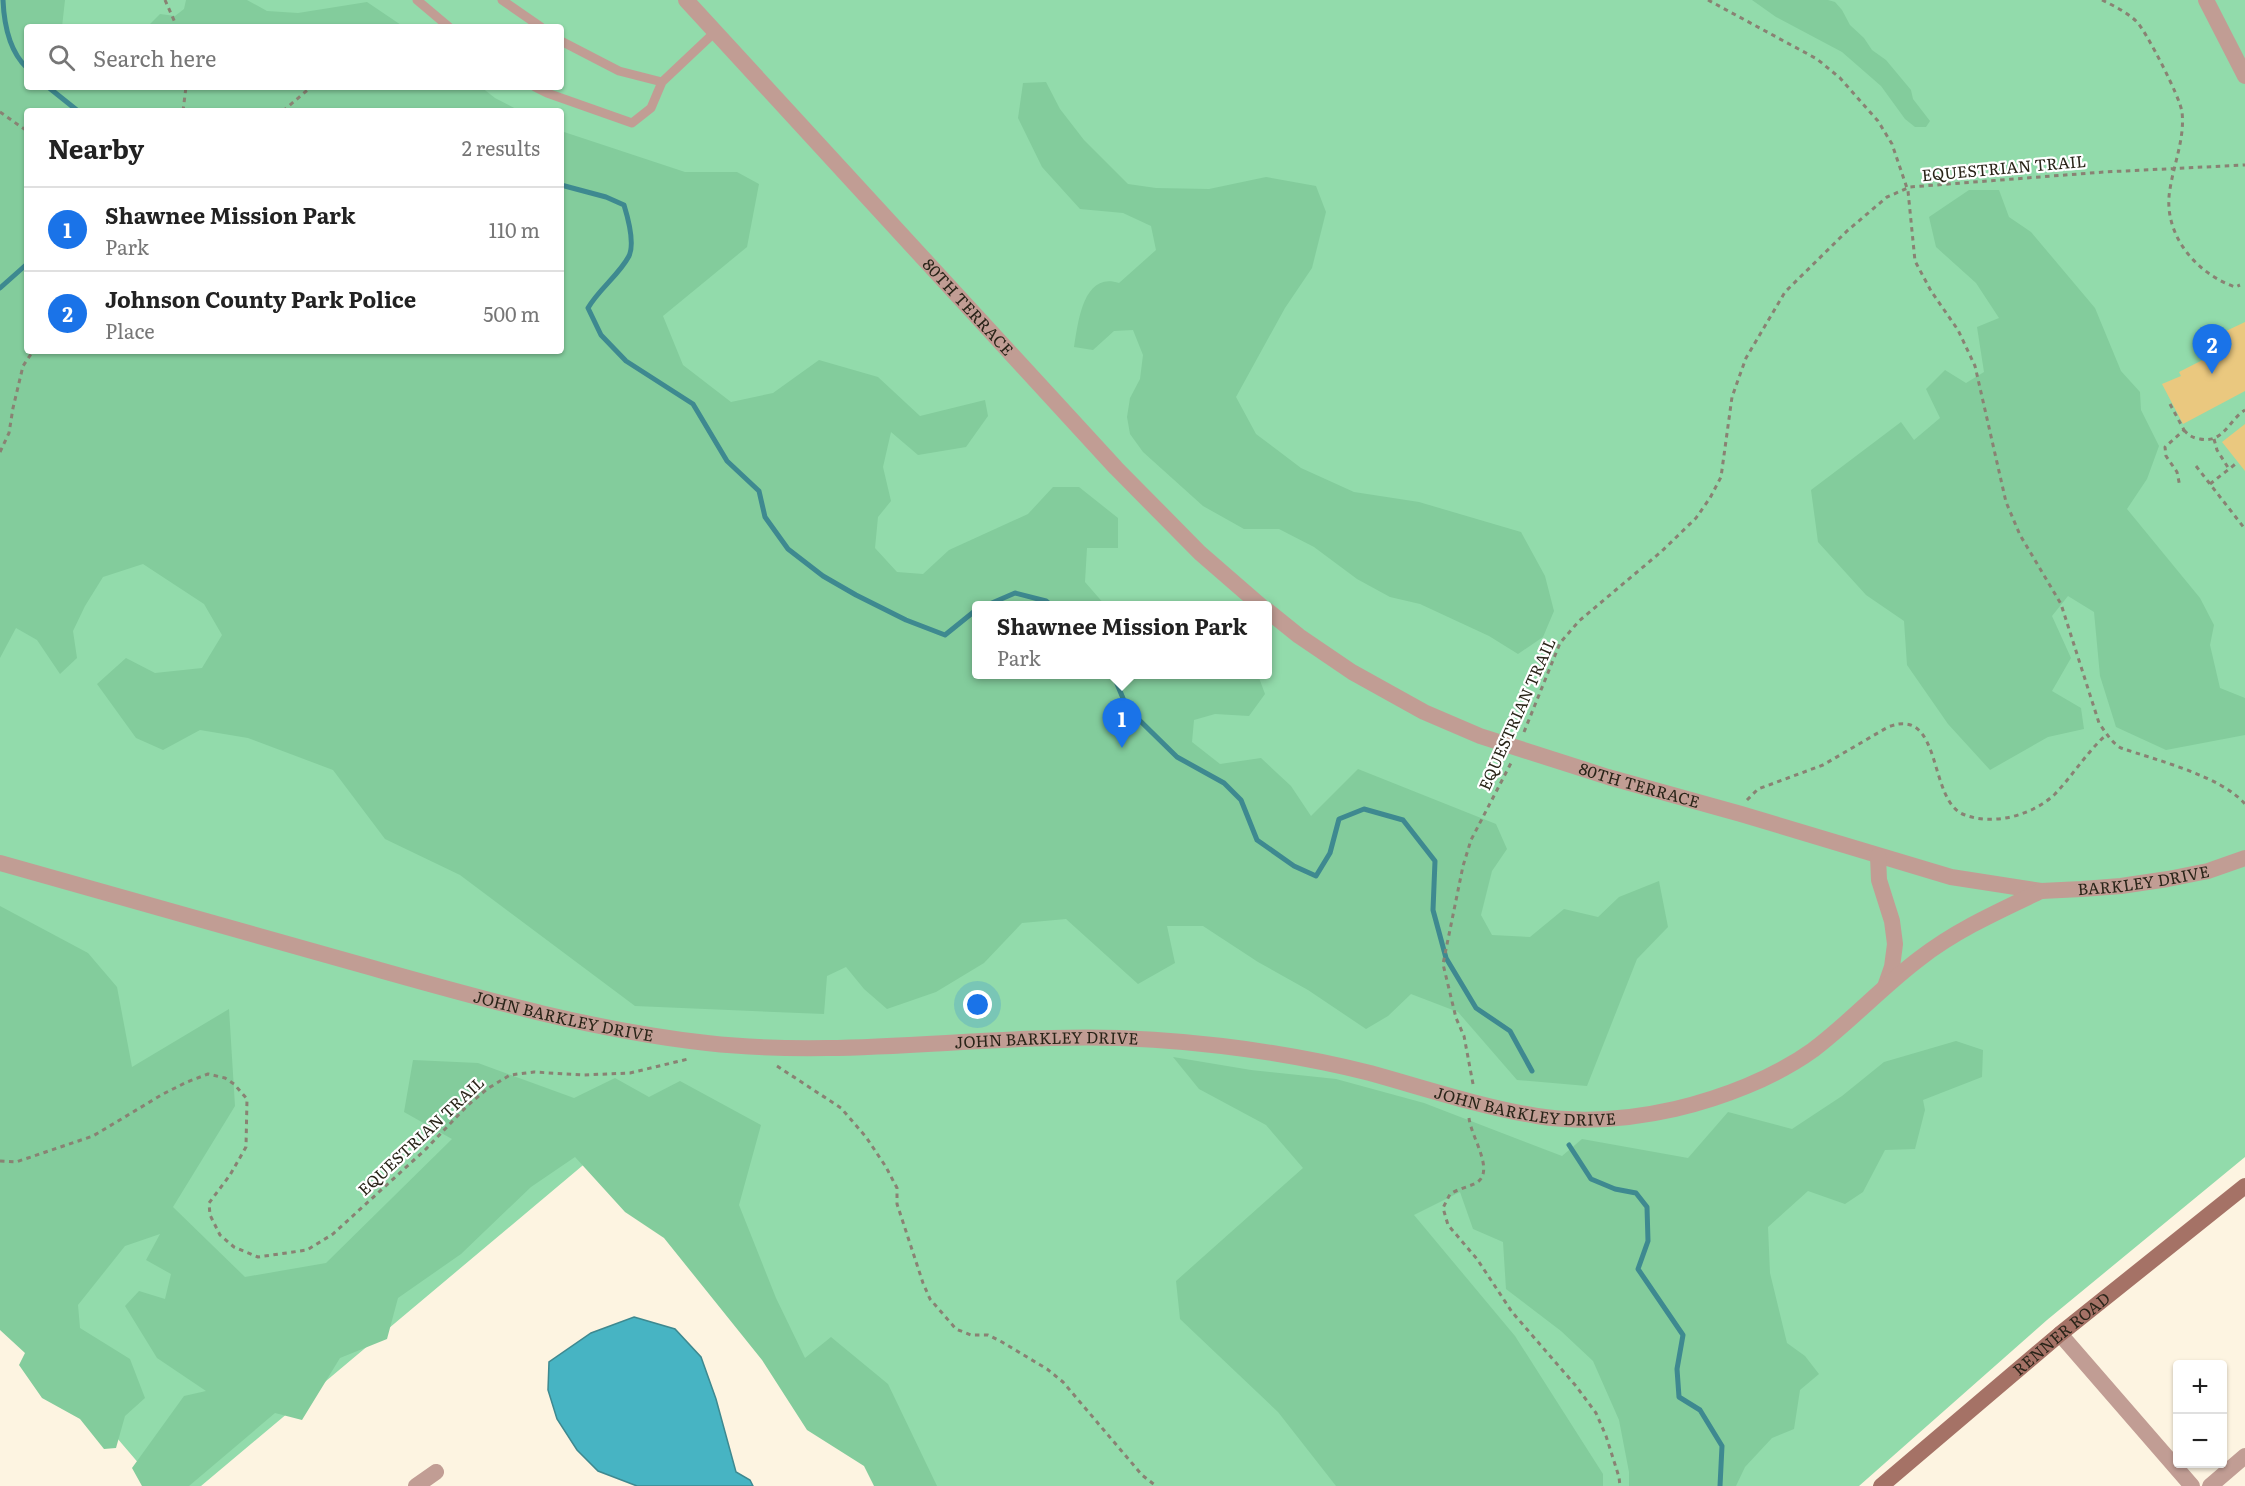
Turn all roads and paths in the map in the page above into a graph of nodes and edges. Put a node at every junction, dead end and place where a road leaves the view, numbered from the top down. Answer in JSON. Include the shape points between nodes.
{"nodes":[{"id":1,"x":165,"y":0,"type":"edge"},
{"id":2,"x":417,"y":0,"type":"edge"},
{"id":3,"x":502,"y":0,"type":"edge"},
{"id":4,"x":686,"y":0,"type":"edge"},
{"id":5,"x":1708,"y":0,"type":"edge"},
{"id":6,"x":2102,"y":0,"type":"edge"},
{"id":7,"x":2206,"y":0,"type":"edge"},
{"id":8,"x":176,"y":24,"type":"edge"},
{"id":9,"x":445,"y":24,"type":"edge"},
{"id":10,"x":538,"y":24,"type":"edge"},
{"id":11,"x":715,"y":32,"type":"junction"},
{"id":12,"x":564,"y":42,"type":"edge"},
{"id":13,"x":2245,"y":76,"type":"edge"},
{"id":14,"x":662,"y":82,"type":"junction"},
{"id":15,"x":186,"y":90,"type":"edge"},
{"id":16,"x":308,"y":90,"type":"edge"},
{"id":17,"x":541,"y":90,"type":"edge"},
{"id":18,"x":183,"y":108,"type":"edge"},
{"id":19,"x":286,"y":108,"type":"edge"},
{"id":20,"x":0,"y":112,"type":"edge"},
{"id":21,"x":24,"y":129,"type":"edge"},
{"id":22,"x":2245,"y":165,"type":"edge"},
{"id":23,"x":2175,"y":169,"type":"junction"},
{"id":24,"x":1907,"y":189,"type":"junction"},
{"id":25,"x":2240,"y":285,"type":"dead end"},
{"id":26,"x":31,"y":354,"type":"edge"},
{"id":27,"x":2170,"y":404,"type":"dead end"},
{"id":28,"x":2245,"y":410,"type":"edge"},
{"id":29,"x":2184,"y":430,"type":"junction"},
{"id":30,"x":2214,"y":439,"type":"junction"},
{"id":31,"x":0,"y":452,"type":"edge"},
{"id":32,"x":2238,"y":462,"type":"dead end"},
{"id":33,"x":2196,"y":465,"type":"dead end"},
{"id":34,"x":2229,"y":469,"type":"junction"},
{"id":35,"x":2210,"y":484,"type":"junction"},
{"id":36,"x":2180,"y":487,"type":"dead end"},
{"id":37,"x":2245,"y":529,"type":"edge"},
{"id":38,"x":1255,"y":601,"type":"edge"},
{"id":39,"x":1272,"y":614,"type":"edge"},
{"id":40,"x":2106,"y":735,"type":"junction"},
{"id":41,"x":1517,"y":748,"type":"junction"},
{"id":42,"x":2245,"y":803,"type":"edge"},
{"id":43,"x":1741,"y":814,"type":"junction"},
{"id":44,"x":1878,"y":856,"type":"junction"},
{"id":45,"x":2245,"y":858,"type":"edge"},
{"id":46,"x":0,"y":863,"type":"edge"},
{"id":47,"x":2041,"y":891,"type":"junction"},
{"id":48,"x":1883,"y":990,"type":"junction"},
{"id":49,"x":691,"y":1058,"type":"dead end"},
{"id":50,"x":772,"y":1063,"type":"dead end"},
{"id":51,"x":1470,"y":1100,"type":"junction"},
{"id":52,"x":0,"y":1161,"type":"edge"},
{"id":53,"x":2245,"y":1186,"type":"edge"},
{"id":54,"x":2060,"y":1334,"type":"junction"},
{"id":55,"x":2245,"y":1456,"type":"edge"},
{"id":56,"x":436,"y":1472,"type":"dead end"},
{"id":57,"x":416,"y":1486,"type":"edge"},
{"id":58,"x":1156,"y":1486,"type":"edge"},
{"id":59,"x":1620,"y":1486,"type":"edge"},
{"id":60,"x":1881,"y":1486,"type":"edge"},
{"id":61,"x":2192,"y":1486,"type":"edge"},
{"id":62,"x":2210,"y":1486,"type":"edge"}],
"edges":[{"from":1,"to":8,"type":"path"},
{"from":2,"to":9,"type":"lane"},
{"from":3,"to":10,"type":"lane"},
{"from":4,"to":11,"type":"street","name":"80TH TERRACE"},
{"from":5,"to":24,"type":"path","via":[[1817,59],[1840,78],[1878,121],[1892,144]]},
{"from":6,"to":23,"type":"path","via":[[2128,14],[2140,26],[2178,97],[2182,113]]},
{"from":7,"to":13,"type":"street"},
{"from":11,"to":14,"type":"lane"},
{"from":11,"to":38,"type":"street","name":"80TH TERRACE","via":[[1116,468],[1200,553]]},
{"from":12,"to":14,"type":"lane","via":[[619,71]]},
{"from":14,"to":17,"type":"lane","via":[[651,108],[632,123]]},
{"from":15,"to":18,"type":"path"},
{"from":16,"to":19,"type":"path"},
{"from":20,"to":21,"type":"path"},
{"from":22,"to":23,"type":"path","name":"EQUESTRIAN TRAIL"},
{"from":23,"to":24,"type":"path","name":"EQUESTRIAN TRAIL"},
{"from":23,"to":25,"type":"path","via":[[2168,206],[2178,241],[2187,255],[2212,276],[2235,287]]},
{"from":24,"to":40,"type":"path","via":[[1915,261],[1967,346],[2006,502],[2020,535],[2061,604]]},
{"from":24,"to":41,"type":"path","name":"EQUESTRIAN TRAIL","via":[[1887,197],[1785,292],[1746,358],[1732,397],[1721,477],[1710,498],[1686,528],[1567,634]]},
{"from":26,"to":31,"type":"path","via":[[23,366],[9,433]]},
{"from":27,"to":29,"type":"path"},
{"from":28,"to":30,"type":"path"},
{"from":29,"to":30,"type":"path","via":[[2196,438]]},
{"from":29,"to":36,"type":"path","via":[[2165,447]]},
{"from":30,"to":34,"type":"path"},
{"from":32,"to":34,"type":"path"},
{"from":33,"to":35,"type":"path"},
{"from":34,"to":35,"type":"path"},
{"from":35,"to":37,"type":"path"},
{"from":39,"to":41,"type":"street","name":"80TH TERRACE","via":[[1352,672],[1424,712]]},
{"from":40,"to":42,"type":"path","via":[[2121,748],[2215,783]]},
{"from":40,"to":43,"type":"path","via":[[2048,800],[2010,817],[1996,820],[1964,815],[1949,804],[1930,747],[1908,723],[1888,727],[1823,765],[1758,789],[1745,802]]},
{"from":41,"to":43,"type":"street","name":"80TH TERRACE"},
{"from":41,"to":51,"type":"path","name":"EQUESTRIAN TRAIL","via":[[1471,840],[1443,964],[1471,1071]]},
{"from":43,"to":44,"type":"street","name":"80TH TERRACE"},
{"from":44,"to":47,"type":"street","name":"80TH TERRACE","via":[[1951,877]]},
{"from":44,"to":48,"type":"street","via":[[1879,880],[1895,944],[1892,968]]},
{"from":45,"to":47,"type":"street","name":"BARKLEY DRIVE","via":[[2168,879]]},
{"from":46,"to":51,"type":"street","name":"JOHN BARKLEY DRIVE","via":[[470,995],[629,1033],[711,1044],[806,1050],[1135,1038],[1290,1055]]},
{"from":47,"to":48,"type":"street","name":"JOHN BARKLEY DRIVE","via":[[1940,943]]},
{"from":48,"to":51,"type":"street","name":"JOHN BARKLEY DRIVE","via":[[1809,1053],[1773,1074],[1677,1108],[1621,1118],[1572,1119],[1537,1116]]},
{"from":49,"to":52,"type":"path","name":"EQUESTRIAN TRAIL","via":[[630,1072],[510,1075],[467,1106],[333,1234],[307,1250],[274,1256],[258,1257],[234,1247],[220,1235],[210,1215],[209,1203],[246,1148],[247,1099],[225,1078],[207,1074],[93,1136],[16,1162]]},
{"from":50,"to":58,"type":"path","via":[[841,1108],[873,1147],[897,1188],[897,1204],[930,1299],[956,1329],[971,1335],[988,1335],[1047,1369]]},
{"from":51,"to":59,"type":"path","name":"EQUESTRIAN TRAIL","via":[[1470,1127],[1485,1167],[1484,1176],[1450,1194],[1443,1208],[1448,1225],[1477,1259],[1512,1312],[1596,1413]]},
{"from":53,"to":54,"type":"main road","name":"RENNER ROAD"},
{"from":54,"to":60,"type":"main road","name":"RENNER ROAD"},
{"from":54,"to":61,"type":"street"},
{"from":55,"to":62,"type":"street"},
{"from":56,"to":57,"type":"street"}]}
